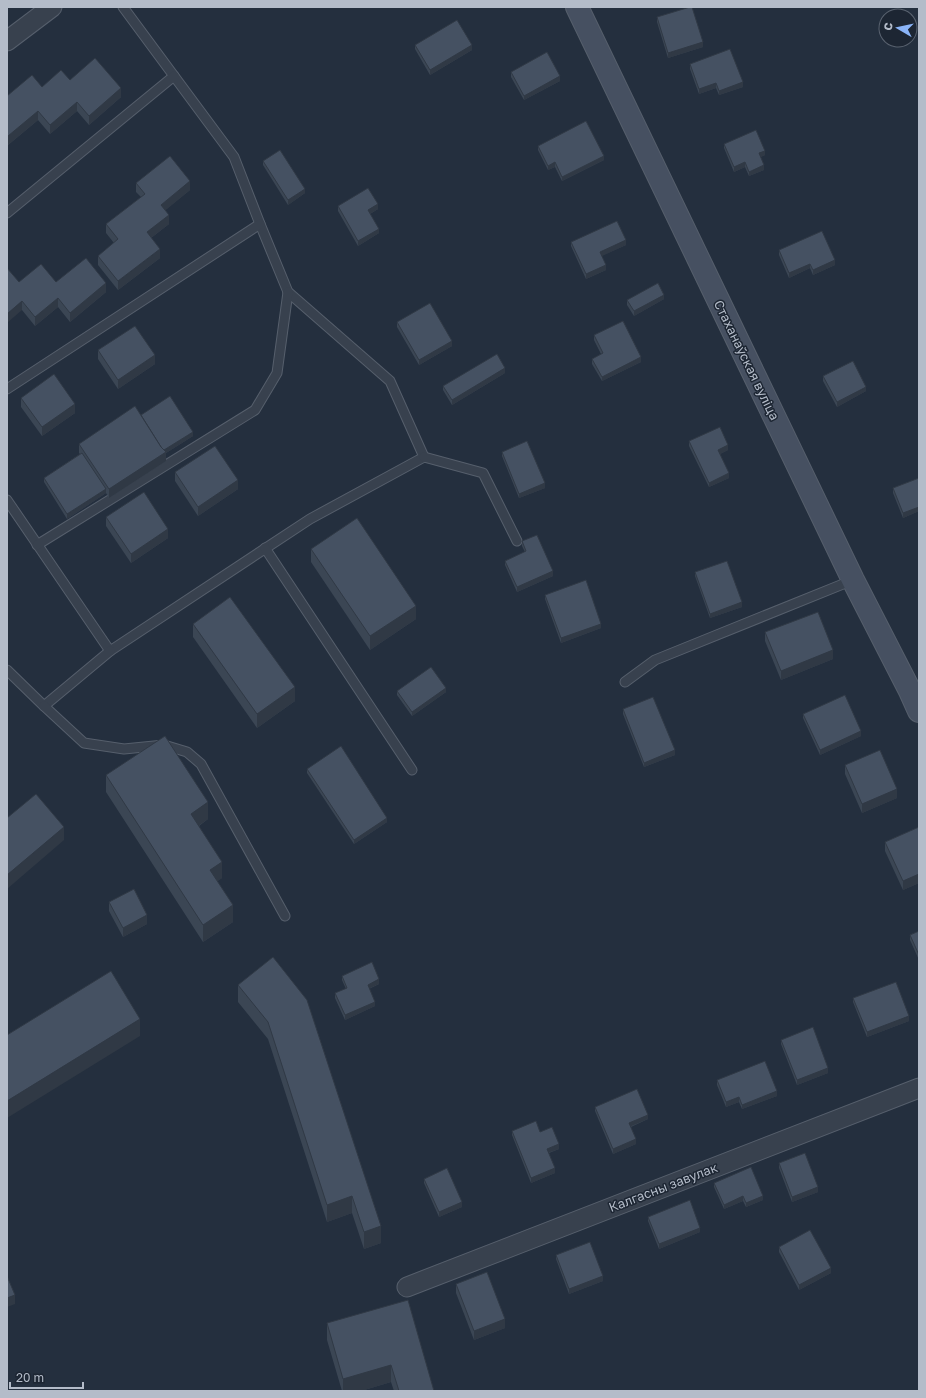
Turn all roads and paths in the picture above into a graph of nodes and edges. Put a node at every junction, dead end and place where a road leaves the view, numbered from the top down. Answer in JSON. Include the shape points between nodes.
{"nodes":[{"id":1,"x":52,"y":7,"type":"edge"},
{"id":2,"x":123,"y":7,"type":"edge"},
{"id":3,"x":578,"y":7,"type":"edge"},
{"id":4,"x":7,"y":40,"type":"edge"},
{"id":5,"x":174,"y":76,"type":"junction"},
{"id":6,"x":7,"y":213,"type":"edge"},
{"id":7,"x":260,"y":224,"type":"junction"},
{"id":8,"x":288,"y":292,"type":"junction"},
{"id":9,"x":7,"y":389,"type":"edge"},
{"id":10,"x":424,"y":457,"type":"junction"},
{"id":11,"x":7,"y":500,"type":"edge"},
{"id":12,"x":517,"y":541,"type":"dead end"},
{"id":13,"x":37,"y":545,"type":"junction"},
{"id":14,"x":265,"y":548,"type":"junction"},
{"id":15,"x":853,"y":580,"type":"junction"},
{"id":16,"x":110,"y":650,"type":"junction"},
{"id":17,"x":7,"y":670,"type":"edge"},
{"id":18,"x":625,"y":682,"type":"dead end"},
{"id":19,"x":915,"y":689,"type":"edge"},
{"id":20,"x":44,"y":706,"type":"junction"},
{"id":21,"x":919,"y":711,"type":"edge"},
{"id":22,"x":412,"y":770,"type":"dead end"},
{"id":23,"x":285,"y":916,"type":"dead end"},
{"id":24,"x":919,"y":1088,"type":"edge"},
{"id":25,"x":407,"y":1286,"type":"dead end"}],
"edges":[{"from":1,"to":4,"type":"street"},
{"from":2,"to":5,"type":"lane"},
{"from":3,"to":15,"type":"street","name":"Стаханаўская вуліца"},
{"from":5,"to":6,"type":"lane"},
{"from":5,"to":7,"type":"lane","via":[[234,157]]},
{"from":7,"to":8,"type":"lane"},
{"from":7,"to":9,"type":"lane"},
{"from":8,"to":10,"type":"lane","via":[[390,381]]},
{"from":8,"to":13,"type":"lane","via":[[277,373],[255,410]]},
{"from":10,"to":12,"type":"lane","via":[[483,473]]},
{"from":10,"to":14,"type":"lane","via":[[310,519]]},
{"from":11,"to":13,"type":"lane"},
{"from":13,"to":16,"type":"lane"},
{"from":14,"to":16,"type":"lane"},
{"from":14,"to":22,"type":"lane"},
{"from":15,"to":18,"type":"lane","via":[[655,660]]},
{"from":15,"to":19,"type":"street","name":"Стаханаўская вуліца"},
{"from":16,"to":20,"type":"lane"},
{"from":17,"to":20,"type":"lane"},
{"from":19,"to":21,"type":"street","name":"Стаханаўская вуліца"},
{"from":20,"to":23,"type":"lane","via":[[84,743],[124,749],[164,745],[187,752],[201,764]]},
{"from":24,"to":25,"type":"street","name":"Калгасны завулак"}]}
